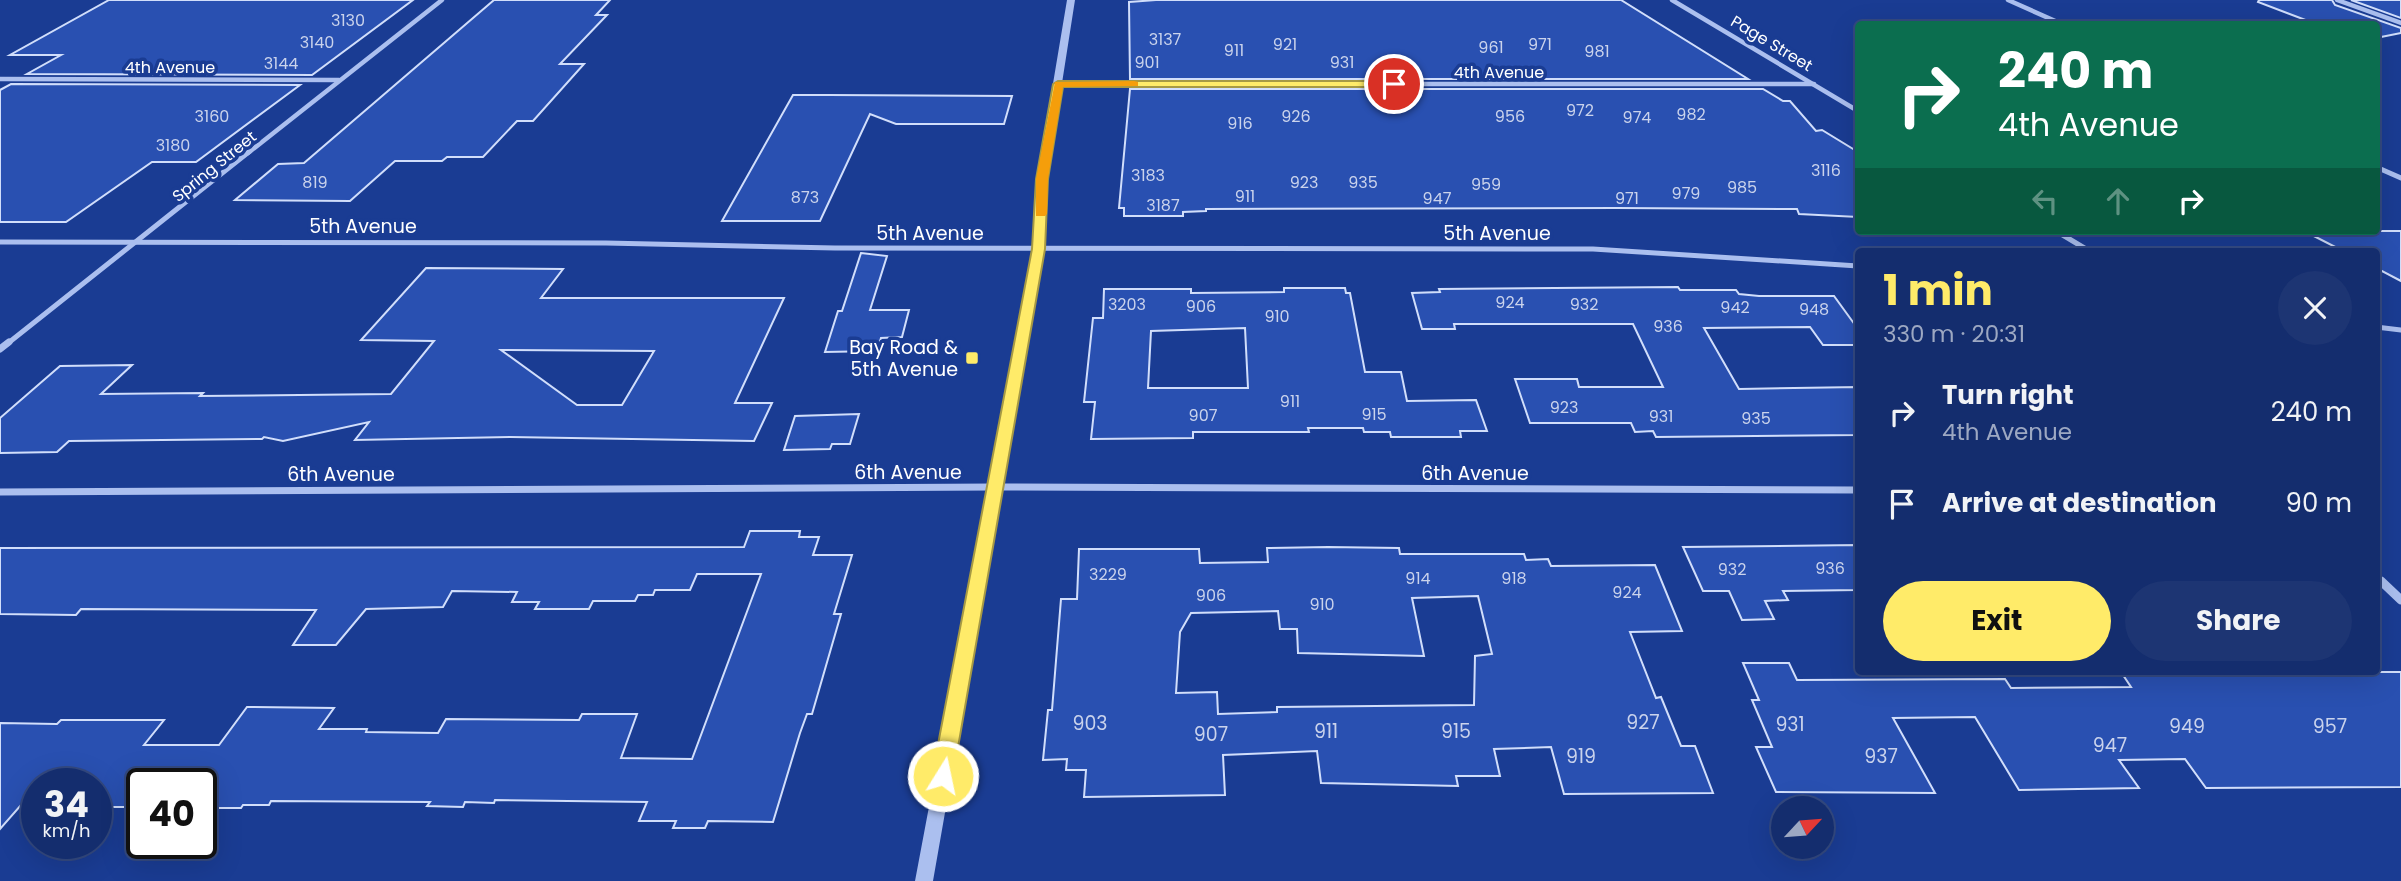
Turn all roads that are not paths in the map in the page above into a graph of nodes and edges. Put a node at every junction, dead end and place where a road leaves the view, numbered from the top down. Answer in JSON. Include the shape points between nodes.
{"nodes":[{"id":1,"x":442,"y":0,"type":"edge"},
{"id":2,"x":1071,"y":0,"type":"edge"},
{"id":3,"x":1672,"y":0,"type":"edge"},
{"id":4,"x":2008,"y":0,"type":"edge"},
{"id":5,"x":2337,"y":0,"type":"edge"},
{"id":6,"x":2055,"y":21,"type":"edge"},
{"id":7,"x":2401,"y":23,"type":"edge"},
{"id":8,"x":0,"y":79,"type":"edge"},
{"id":9,"x":340,"y":80,"type":"junction"},
{"id":10,"x":1058,"y":84,"type":"junction"},
{"id":11,"x":1814,"y":84,"type":"junction"},
{"id":12,"x":1855,"y":109,"type":"edge"},
{"id":13,"x":2380,"y":169,"type":"edge"},
{"id":14,"x":2401,"y":178,"type":"edge"},
{"id":15,"x":2063,"y":235,"type":"edge"},
{"id":16,"x":0,"y":242,"type":"edge"},
{"id":17,"x":137,"y":242,"type":"junction"},
{"id":18,"x":2084,"y":248,"type":"edge"},
{"id":19,"x":1039,"y":249,"type":"junction"},
{"id":20,"x":1855,"y":266,"type":"edge"},
{"id":21,"x":2380,"y":327,"type":"edge"},
{"id":22,"x":2401,"y":330,"type":"edge"},
{"id":23,"x":0,"y":349,"type":"edge"},
{"id":24,"x":994,"y":487,"type":"junction"},
{"id":25,"x":1855,"y":490,"type":"edge"},
{"id":26,"x":0,"y":492,"type":"edge"},
{"id":27,"x":2380,"y":580,"type":"edge"},
{"id":28,"x":2401,"y":600,"type":"edge"},
{"id":29,"x":924,"y":881,"type":"edge"}],
"edges":[{"from":1,"to":9,"type":"street","name":"Spring Street"},
{"from":2,"to":10,"type":"street"},
{"from":3,"to":11,"type":"street","name":"Page Street"},
{"from":4,"to":6,"type":"street"},
{"from":5,"to":7,"type":"street"},
{"from":8,"to":9,"type":"street","name":"4th Avenue"},
{"from":9,"to":17,"type":"street","name":"Spring Street"},
{"from":10,"to":11,"type":"street","name":"4th Avenue"},
{"from":10,"to":19,"type":"street","via":[[1042,179]]},
{"from":11,"to":12,"type":"street","name":"Page Street"},
{"from":13,"to":14,"type":"street"},
{"from":15,"to":18,"type":"street"},
{"from":16,"to":17,"type":"street","name":"5th Avenue"},
{"from":17,"to":19,"type":"street","name":"5th Avenue"},
{"from":17,"to":23,"type":"street","name":"Spring Street"},
{"from":19,"to":20,"type":"street","name":"5th Avenue","via":[[1593,249]]},
{"from":19,"to":24,"type":"street"},
{"from":21,"to":22,"type":"street"},
{"from":24,"to":25,"type":"street","name":"6th Avenue"},
{"from":24,"to":26,"type":"street","name":"6th Avenue"},
{"from":24,"to":29,"type":"street"},
{"from":27,"to":28,"type":"street"}]}
